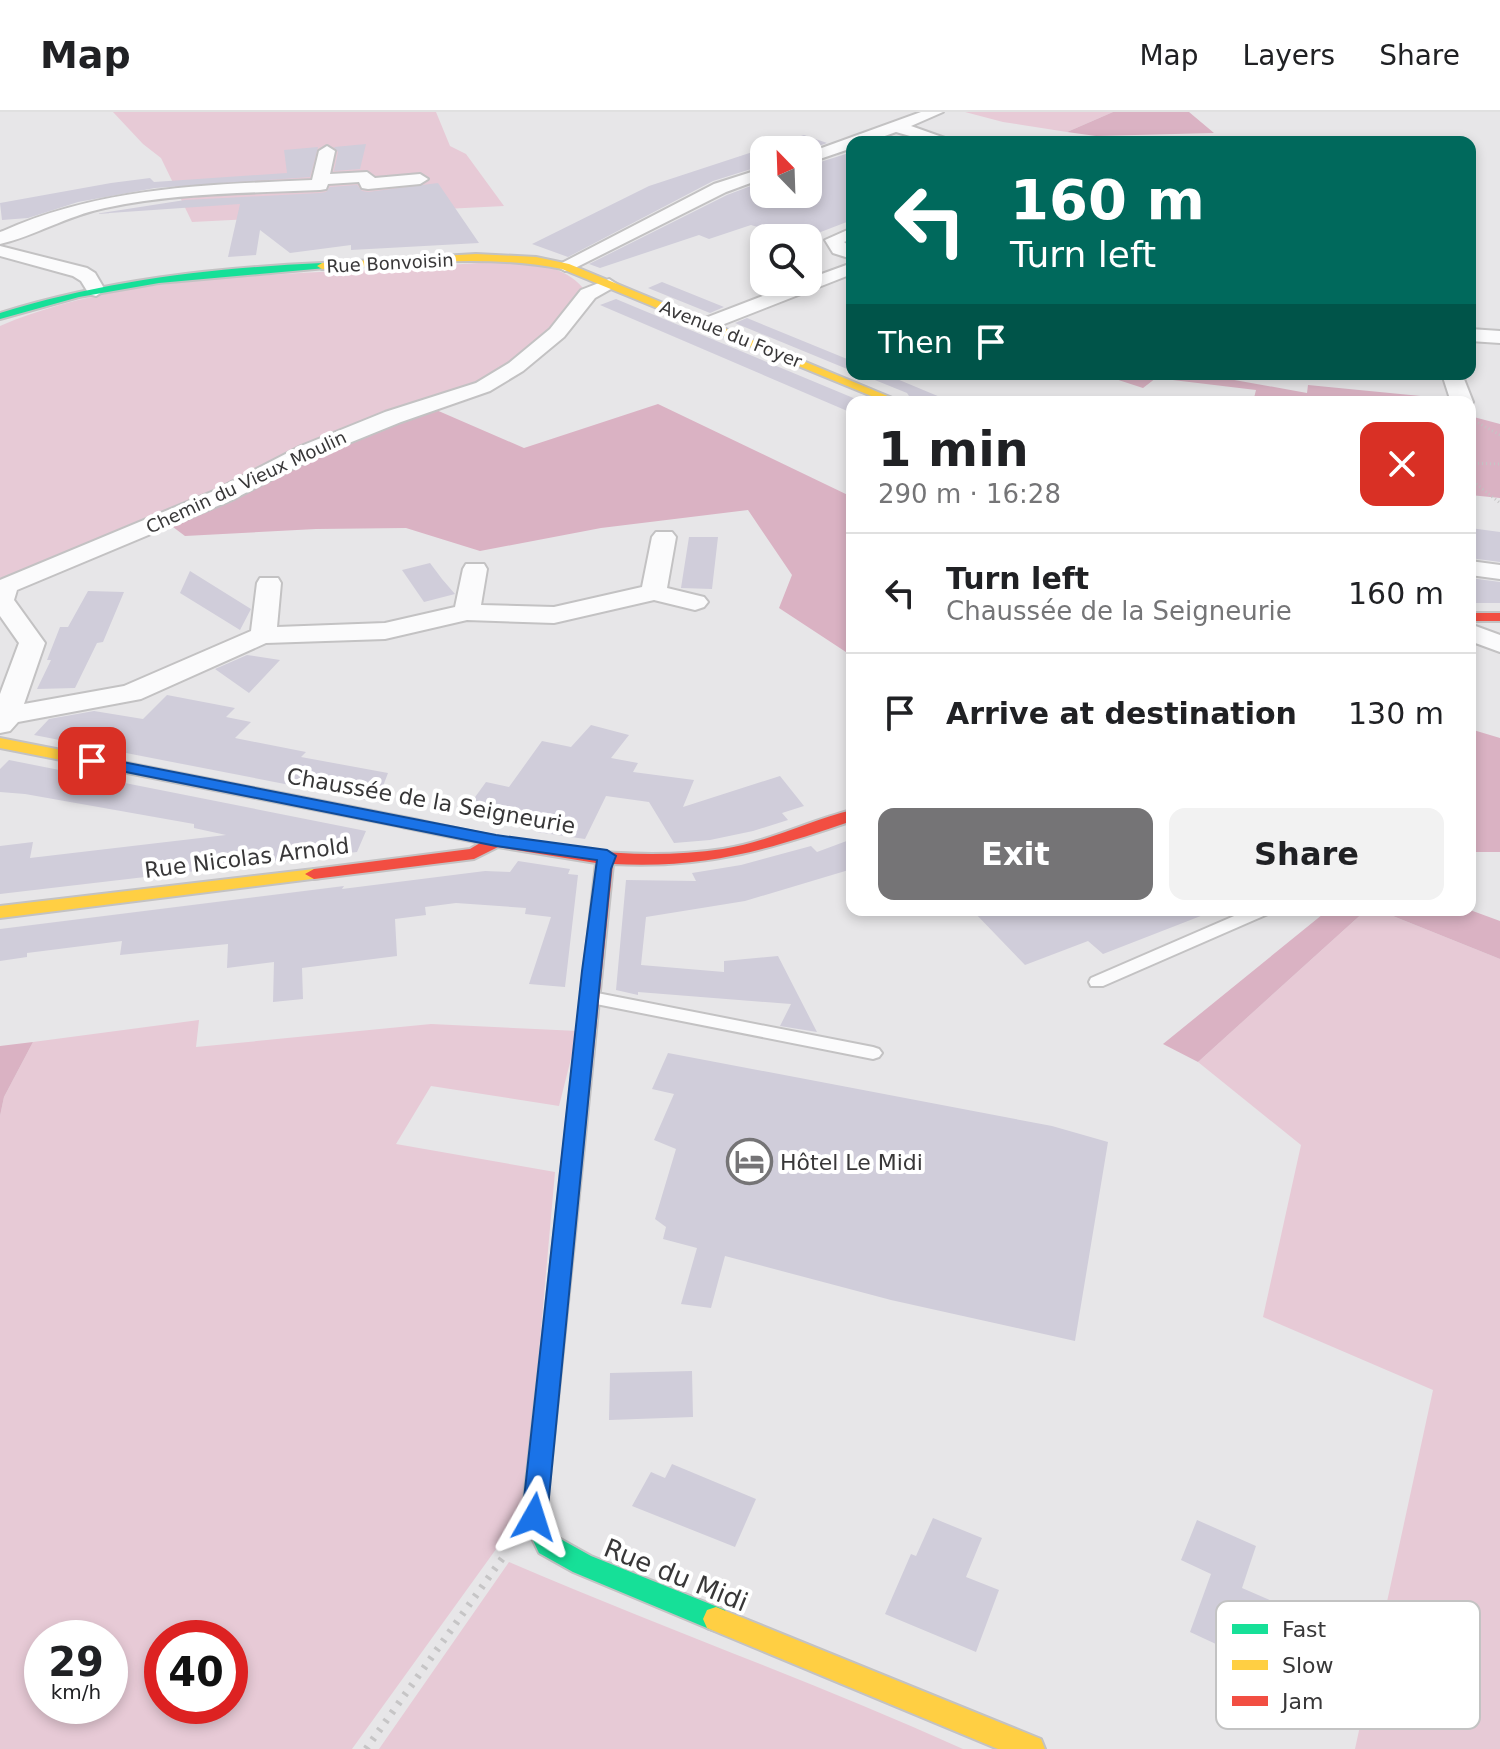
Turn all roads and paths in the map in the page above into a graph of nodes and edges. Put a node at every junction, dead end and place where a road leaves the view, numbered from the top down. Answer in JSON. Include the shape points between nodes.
{"nodes":[{"id":1,"x":935,"y":112,"type":"edge"},
{"id":2,"x":897,"y":127,"type":"junction"},
{"id":3,"x":871,"y":136,"type":"edge"},
{"id":4,"x":928,"y":136,"type":"edge"},
{"id":5,"x":846,"y":144,"type":"edge"},
{"id":6,"x":327,"y":151,"type":"dead end"},
{"id":7,"x":822,"y":153,"type":"edge"},
{"id":8,"x":750,"y":178,"type":"edge"},
{"id":9,"x":320,"y":179,"type":"junction"},
{"id":10,"x":420,"y":179,"type":"dead end"},
{"id":11,"x":846,"y":235,"type":"edge"},
{"id":12,"x":0,"y":239,"type":"edge"},
{"id":13,"x":0,"y":251,"type":"edge"},
{"id":14,"x":846,"y":251,"type":"edge"},
{"id":15,"x":565,"y":266,"type":"junction"},
{"id":16,"x":846,"y":270,"type":"edge"},
{"id":17,"x":609,"y":285,"type":"junction"},
{"id":18,"x":96,"y":290,"type":"junction"},
{"id":19,"x":0,"y":316,"type":"edge"},
{"id":20,"x":707,"y":324,"type":"junction"},
{"id":21,"x":1476,"y":335,"type":"edge"},
{"id":22,"x":1500,"y":337,"type":"edge"},
{"id":23,"x":881,"y":396,"type":"edge"},
{"id":24,"x":1476,"y":422,"type":"edge"},
{"id":25,"x":1500,"y":435,"type":"edge"},
{"id":26,"x":1476,"y":463,"type":"edge"},
{"id":27,"x":1500,"y":464,"type":"edge"},
{"id":28,"x":1476,"y":484,"type":"edge"},
{"id":29,"x":1500,"y":503,"type":"edge"},
{"id":30,"x":664,"y":537,"type":"dead end"},
{"id":31,"x":475,"y":569,"type":"dead end"},
{"id":32,"x":1476,"y":569,"type":"edge"},
{"id":33,"x":1500,"y":572,"type":"edge"},
{"id":34,"x":269,"y":583,"type":"dead end"},
{"id":35,"x":654,"y":592,"type":"junction"},
{"id":36,"x":695,"y":602,"type":"dead end"},
{"id":37,"x":467,"y":612,"type":"junction"},
{"id":38,"x":1476,"y":617,"type":"edge"},
{"id":39,"x":1500,"y":617,"type":"edge"},
{"id":40,"x":1476,"y":634,"type":"edge"},
{"id":41,"x":263,"y":635,"type":"junction"},
{"id":42,"x":1500,"y":644,"type":"edge"},
{"id":43,"x":5,"y":720,"type":"edge"},
{"id":44,"x":0,"y":743,"type":"edge"},
{"id":45,"x":846,"y":817,"type":"edge"},
{"id":46,"x":496,"y":840,"type":"junction"},
{"id":47,"x":607,"y":856,"type":"junction"},
{"id":48,"x":0,"y":912,"type":"edge"},
{"id":49,"x":1248,"y":916,"type":"edge"},
{"id":50,"x":1097,"y":982,"type":"dead end"},
{"id":51,"x":588,"y":997,"type":"junction"},
{"id":52,"x":873,"y":1053,"type":"dead end"},
{"id":53,"x":534,"y":1517,"type":"junction"},
{"id":54,"x":366,"y":1749,"type":"edge"},
{"id":55,"x":1031,"y":1749,"type":"edge"}],
"edges":[{"from":1,"to":2,"type":"street"},
{"from":2,"to":3,"type":"street"},
{"from":2,"to":4,"type":"street"},
{"from":5,"to":7,"type":"street"},
{"from":6,"to":9,"type":"street"},
{"from":8,"to":15,"type":"street"},
{"from":9,"to":10,"type":"street","via":[[367,177],[368,184]]},
{"from":9,"to":12,"type":"street","via":[[320,185],[184,192],[90,206]]},
{"from":11,"to":14,"type":"street","via":[[834,245]]},
{"from":13,"to":18,"type":"street","via":[[80,272]]},
{"from":15,"to":17,"type":"street","name":"Avenue du Foyer"},
{"from":15,"to":18,"type":"street","name":"Rue Bonvoisin","via":[[511,259],[335,266],[194,275]]},
{"from":16,"to":20,"type":"street"},
{"from":17,"to":20,"type":"street","name":"Avenue du Foyer"},
{"from":17,"to":43,"type":"street","name":"Chemin du Vieux Moulin","via":[[588,294],[557,333],[483,387],[309,451],[224,495],[6,586],[1,600],[32,643],[30,661]]},
{"from":18,"to":19,"type":"street","name":"Rue Bonvoisin"},
{"from":20,"to":23,"type":"street","name":"Avenue du Foyer"},
{"from":21,"to":22,"type":"street"},
{"from":24,"to":25,"type":"path"},
{"from":26,"to":27,"type":"path"},
{"from":28,"to":29,"type":"path"},
{"from":30,"to":35,"type":"street"},
{"from":31,"to":37,"type":"street"},
{"from":32,"to":33,"type":"street"},
{"from":34,"to":41,"type":"street"},
{"from":35,"to":36,"type":"street"},
{"from":35,"to":37,"type":"street","via":[[554,615]]},
{"from":37,"to":41,"type":"street","via":[[385,631]]},
{"from":38,"to":39,"type":"street"},
{"from":40,"to":42,"type":"street"},
{"from":41,"to":43,"type":"street","via":[[114,699]]},
{"from":44,"to":46,"type":"street","name":"Chaussée de la Seigneurie"},
{"from":45,"to":47,"type":"street","name":"Chaussée de la Seigneurie","via":[[719,855]]},
{"from":46,"to":47,"type":"street","name":"Chaussée de la Seigneurie"},
{"from":46,"to":48,"type":"street","name":"Rue Nicolas Arnold","via":[[474,854]]},
{"from":47,"to":51,"type":"street"},
{"from":49,"to":50,"type":"lane"},
{"from":51,"to":52,"type":"lane"},
{"from":51,"to":53,"type":"street"},
{"from":53,"to":54,"type":"path"},
{"from":53,"to":55,"type":"street","name":"Rue du Midi","via":[[548,1545],[582,1564]]}]}
